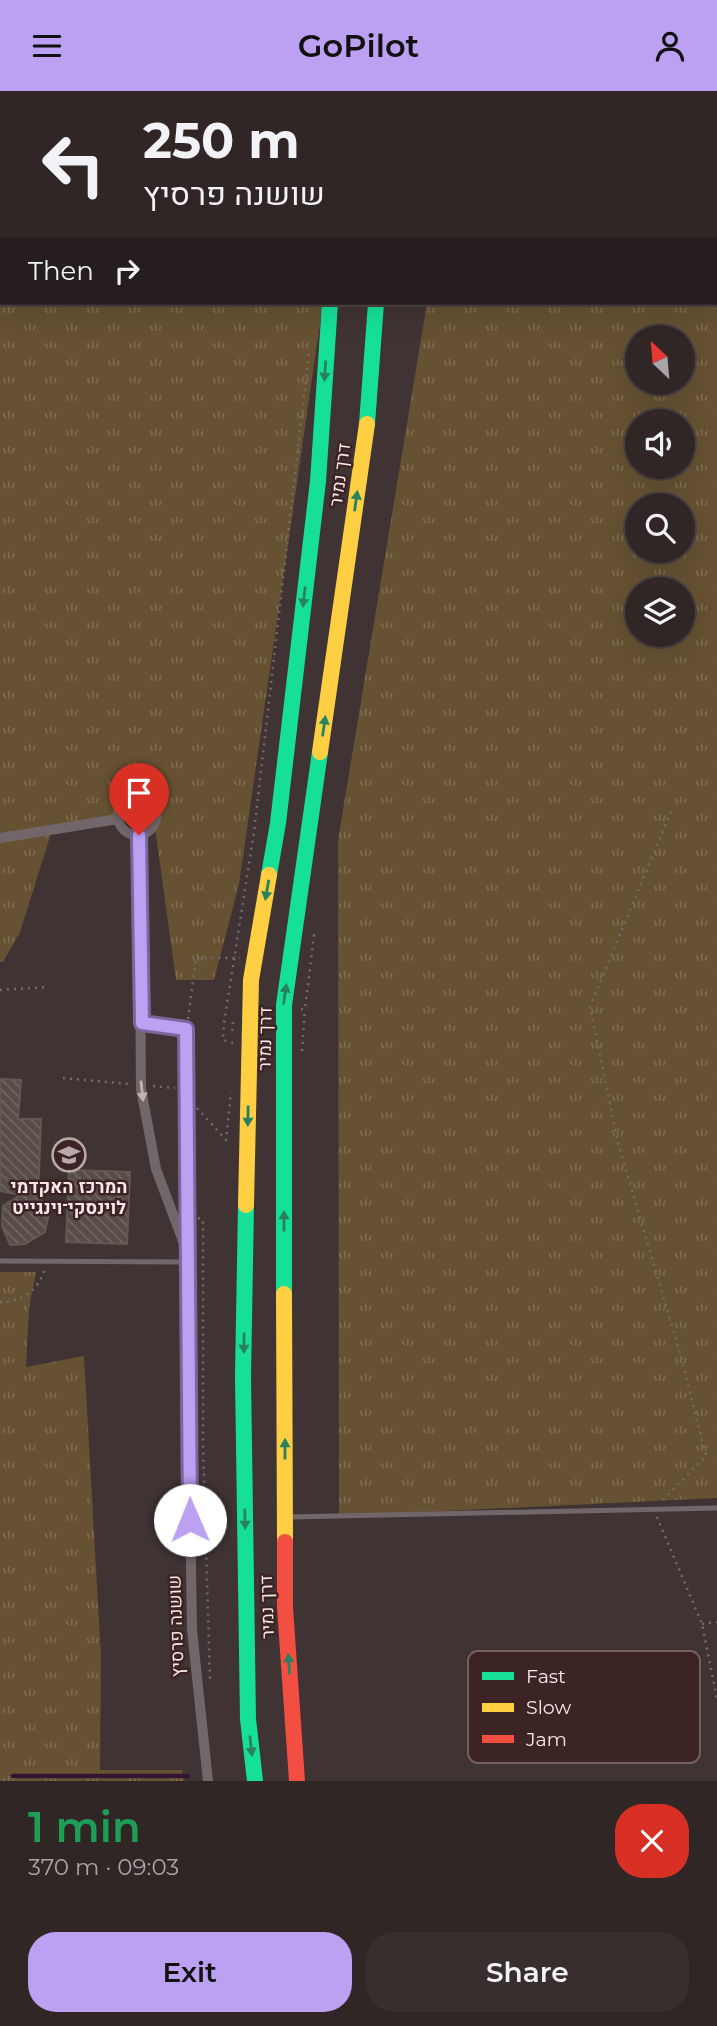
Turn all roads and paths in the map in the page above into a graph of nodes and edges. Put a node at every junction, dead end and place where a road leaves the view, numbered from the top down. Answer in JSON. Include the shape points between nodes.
{"nodes":[{"id":1,"x":330,"y":305,"type":"edge"},
{"id":2,"x":376,"y":305,"type":"edge"},
{"id":3,"x":310,"y":344,"type":"dead end"},
{"id":4,"x":672,"y":809,"type":"dead end"},
{"id":5,"x":118,"y":819,"type":"junction"},
{"id":6,"x":139,"y":835,"type":"junction"},
{"id":7,"x":0,"y":838,"type":"edge"},
{"id":8,"x":234,"y":958,"type":"junction"},
{"id":9,"x":241,"y":958,"type":"dead end"},
{"id":10,"x":48,"y":987,"type":"dead end"},
{"id":11,"x":0,"y":990,"type":"edge"},
{"id":12,"x":305,"y":1009,"type":"dead end"},
{"id":13,"x":142,"y":1023,"type":"junction"},
{"id":14,"x":186,"y":1029,"type":"junction"},
{"id":15,"x":236,"y":1044,"type":"dead end"},
{"id":16,"x":301,"y":1056,"type":"dead end"},
{"id":17,"x":63,"y":1078,"type":"dead end"},
{"id":18,"x":141,"y":1085,"type":"junction"},
{"id":19,"x":232,"y":1085,"type":"dead end"},
{"id":20,"x":186,"y":1089,"type":"junction"},
{"id":21,"x":186,"y":1104,"type":"junction"},
{"id":22,"x":186,"y":1213,"type":"junction"},
{"id":23,"x":186,"y":1256,"type":"junction"},
{"id":24,"x":0,"y":1261,"type":"edge"},
{"id":25,"x":47,"y":1261,"type":"junction"},
{"id":26,"x":0,"y":1302,"type":"edge"},
{"id":27,"x":717,"y":1508,"type":"edge"},
{"id":28,"x":654,"y":1509,"type":"junction"},
{"id":29,"x":285,"y":1517,"type":"junction"},
{"id":30,"x":717,"y":1622,"type":"edge"},
{"id":31,"x":702,"y":1623,"type":"junction"},
{"id":32,"x":211,"y":1690,"type":"dead end"},
{"id":33,"x":717,"y":1699,"type":"edge"},
{"id":34,"x":208,"y":1781,"type":"edge"},
{"id":35,"x":255,"y":1781,"type":"edge"},
{"id":36,"x":297,"y":1781,"type":"edge"}],
"edges":[{"from":1,"to":35,"type":"highway","name":"דרך נמיר","one_way":true,"via":[[318,481],[282,796],[251,980],[243,1377],[248,1719]]},
{"from":29,"to":2,"type":"highway","name":"דרך נמיר","one_way":true,"via":[[284,1006],[368,421]]},
{"from":3,"to":8,"type":"path","via":[[254,832]]},
{"from":4,"to":28,"type":"path","via":[[590,1007],[618,1143],[706,1456]]},
{"from":5,"to":6,"type":"street","via":[[124,830]]},
{"from":5,"to":6,"type":"street","via":[[124,801],[136,796],[148,799],[156,810],[156,822]]},
{"from":5,"to":7,"type":"street"},
{"from":6,"to":13,"type":"street"},
{"from":8,"to":9,"type":"path"},
{"from":8,"to":14,"type":"path","via":[[196,958]]},
{"from":8,"to":15,"type":"path","via":[[223,1041]]},
{"from":10,"to":11,"type":"path"},
{"from":12,"to":16,"type":"path"},
{"from":13,"to":14,"type":"street"},
{"from":13,"to":18,"type":"street"},
{"from":14,"to":20,"type":"street","name":"שושנה פרסיץ"},
{"from":17,"to":18,"type":"path"},
{"from":18,"to":20,"type":"path"},
{"from":18,"to":23,"type":"street","one_way":true,"via":[[156,1169]]},
{"from":19,"to":21,"type":"path","via":[[226,1140],[196,1107]]},
{"from":20,"to":21,"type":"street","name":"שושנה פרסיץ"},
{"from":21,"to":22,"type":"street","name":"שושנה פרסיץ"},
{"from":22,"to":23,"type":"street","name":"שושנה פרסיץ"},
{"from":22,"to":32,"type":"path","via":[[203,1220],[203,1445]]},
{"from":23,"to":25,"type":"lane"},
{"from":23,"to":34,"type":"street","name":"שושנה פרסיץ","via":[[192,1630]]},
{"from":24,"to":25,"type":"lane"},
{"from":25,"to":26,"type":"path","via":[[42,1278],[27,1296]]},
{"from":27,"to":28,"type":"lane"},
{"from":28,"to":29,"type":"lane"},
{"from":28,"to":31,"type":"path"},
{"from":36,"to":29,"type":"highway","name":"דרך נמיר","one_way":true,"via":[[285,1607]]},
{"from":30,"to":31,"type":"path"},
{"from":31,"to":33,"type":"path"}]}
